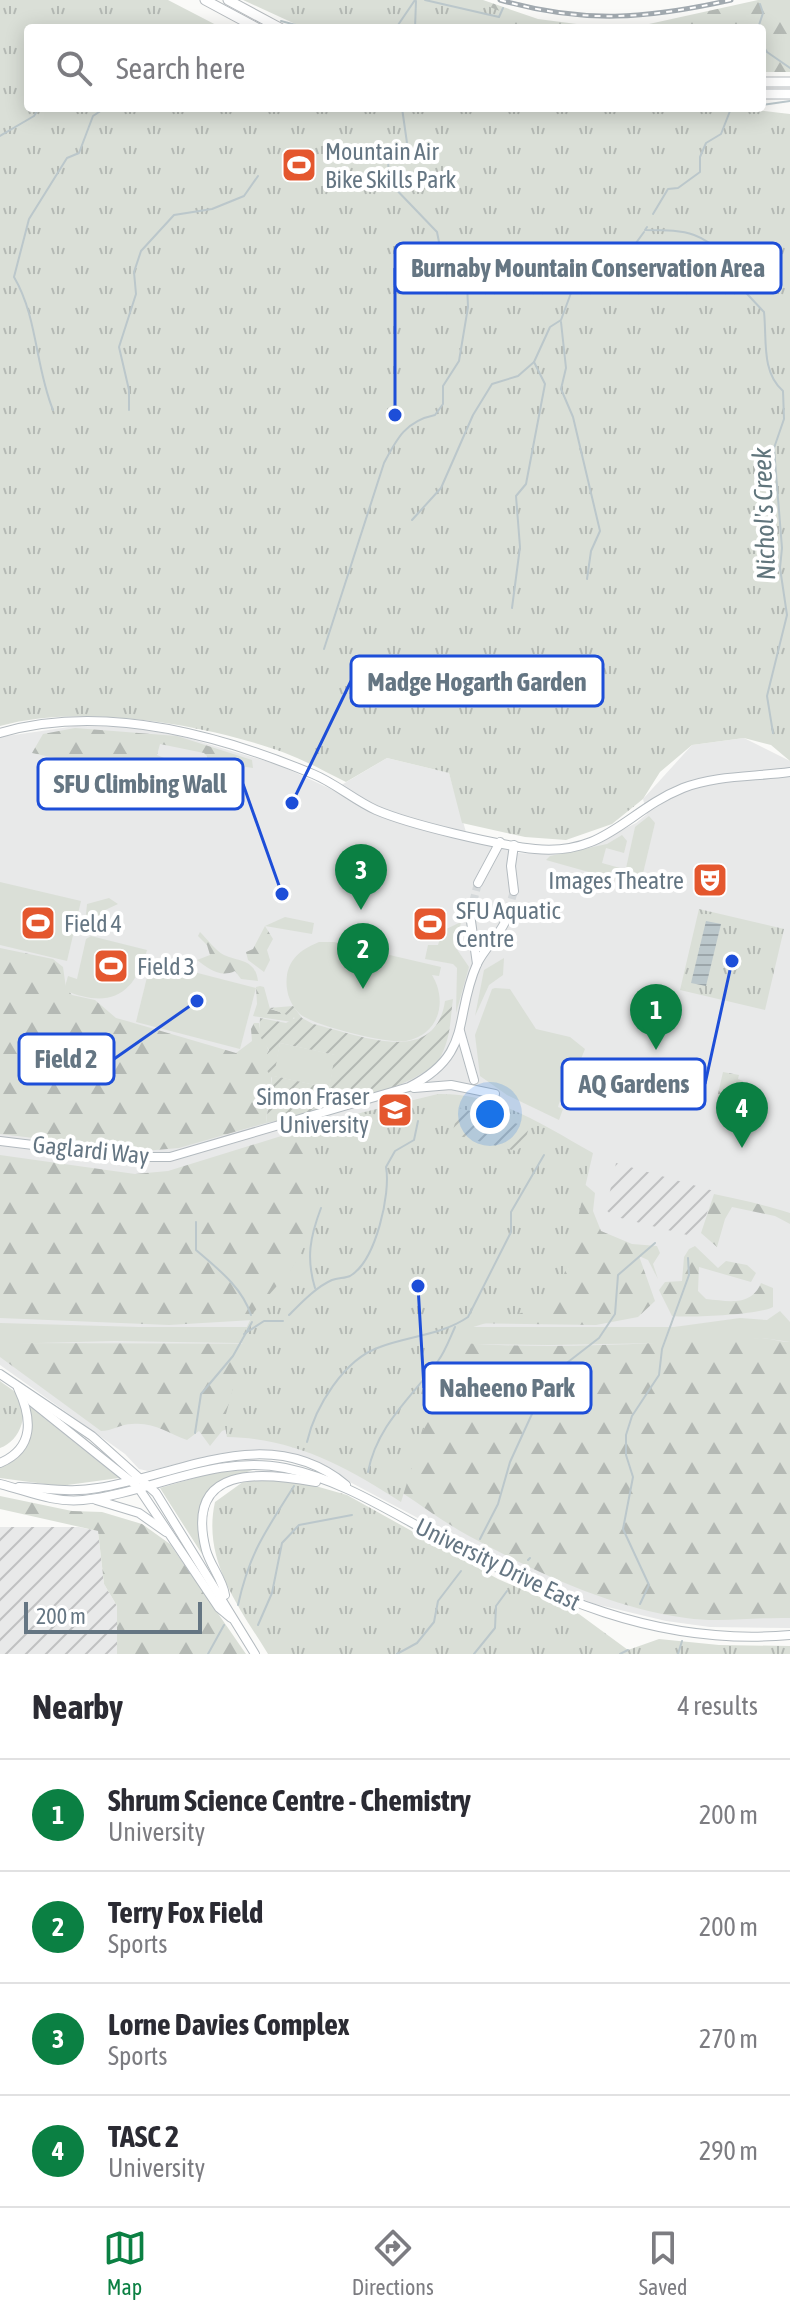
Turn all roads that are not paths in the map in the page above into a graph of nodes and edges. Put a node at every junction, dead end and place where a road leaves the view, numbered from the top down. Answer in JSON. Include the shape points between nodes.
{"nodes":[{"id":1,"x":205,"y":0,"type":"edge"},
{"id":2,"x":228,"y":0,"type":"edge"},
{"id":3,"x":250,"y":24,"type":"edge"},
{"id":4,"x":273,"y":24,"type":"edge"},
{"id":5,"x":766,"y":82,"type":"edge"},
{"id":6,"x":790,"y":82,"type":"edge"},
{"id":7,"x":766,"y":94,"type":"edge"},
{"id":8,"x":790,"y":94,"type":"edge"},
{"id":9,"x":0,"y":733,"type":"edge"},
{"id":10,"x":790,"y":772,"type":"edge"},
{"id":11,"x":507,"y":843,"type":"junction"},
{"id":12,"x":478,"y":883,"type":"tunnel mouth"},
{"id":13,"x":514,"y":891,"type":"tunnel mouth"},
{"id":14,"x":470,"y":914,"type":"tunnel mouth"},
{"id":15,"x":505,"y":922,"type":"tunnel mouth"},
{"id":16,"x":477,"y":964,"type":"junction"},
{"id":17,"x":460,"y":1031,"type":"junction"},
{"id":18,"x":474,"y":1080,"type":"dead end"},
{"id":19,"x":409,"y":1087,"type":"junction"},
{"id":20,"x":495,"y":1094,"type":"dead end"},
{"id":21,"x":0,"y":1141,"type":"edge"},
{"id":22,"x":0,"y":1374,"type":"edge"},
{"id":23,"x":17,"y":1387,"type":"junction"},
{"id":24,"x":0,"y":1463,"type":"edge"},
{"id":25,"x":140,"y":1482,"type":"junction"},
{"id":26,"x":5,"y":1485,"type":"edge"},
{"id":27,"x":338,"y":1485,"type":"junction"},
{"id":28,"x":353,"y":1491,"type":"junction"},
{"id":29,"x":91,"y":1499,"type":"junction"},
{"id":30,"x":173,"y":1538,"type":"junction"},
{"id":31,"x":225,"y":1600,"type":"junction"},
{"id":32,"x":234,"y":1622,"type":"junction"},
{"id":33,"x":790,"y":1635,"type":"edge"},
{"id":34,"x":255,"y":1654,"type":"edge"}],
"edges":[{"from":1,"to":3,"type":"main road"},
{"from":2,"to":4,"type":"main road"},
{"from":5,"to":6,"type":"main road"},
{"from":7,"to":8,"type":"main road"},
{"from":9,"to":11,"type":"street","via":[[94,720],[173,730],[317,775],[386,814]]},
{"from":10,"to":11,"type":"street","via":[[694,784],[587,844],[558,849]]},
{"from":11,"to":12,"type":"street"},
{"from":11,"to":13,"type":"street"},
{"from":14,"to":16,"type":"street","name":"Gaglardi Way"},
{"from":15,"to":16,"type":"street","name":"Gaglardi Way"},
{"from":16,"to":17,"type":"street","name":"Gaglardi Way"},
{"from":17,"to":18,"type":"street"},
{"from":17,"to":19,"type":"street","name":"Gaglardi Way","via":[[438,1070]]},
{"from":19,"to":20,"type":"street","via":[[451,1085]]},
{"from":19,"to":21,"type":"street","name":"Gaglardi Way","via":[[170,1157]]},
{"from":22,"to":23,"type":"street"},
{"from":23,"to":24,"type":"street","via":[[29,1416],[28,1436],[18,1452]]},
{"from":23,"to":25,"type":"street"},
{"from":25,"to":26,"type":"street","via":[[70,1491]]},
{"from":25,"to":27,"type":"street","name":"University Drive East","via":[[247,1465],[281,1467]]},
{"from":25,"to":28,"type":"street","name":"University Drive East","via":[[215,1458],[264,1454],[312,1467]]},
{"from":25,"to":29,"type":"street"},
{"from":25,"to":30,"type":"street"},
{"from":25,"to":31,"type":"street"},
{"from":26,"to":29,"type":"street","via":[[46,1498]]},
{"from":27,"to":28,"type":"street","name":"University Drive East"},
{"from":27,"to":31,"type":"street","via":[[262,1473],[239,1476],[217,1489],[205,1508],[202,1529]]},
{"from":28,"to":33,"type":"street","name":"University Drive East","via":[[528,1585],[603,1614],[703,1633]]},
{"from":29,"to":30,"type":"street","via":[[139,1513]]},
{"from":30,"to":32,"type":"street"},
{"from":31,"to":32,"type":"street"},
{"from":32,"to":34,"type":"street"}]}
